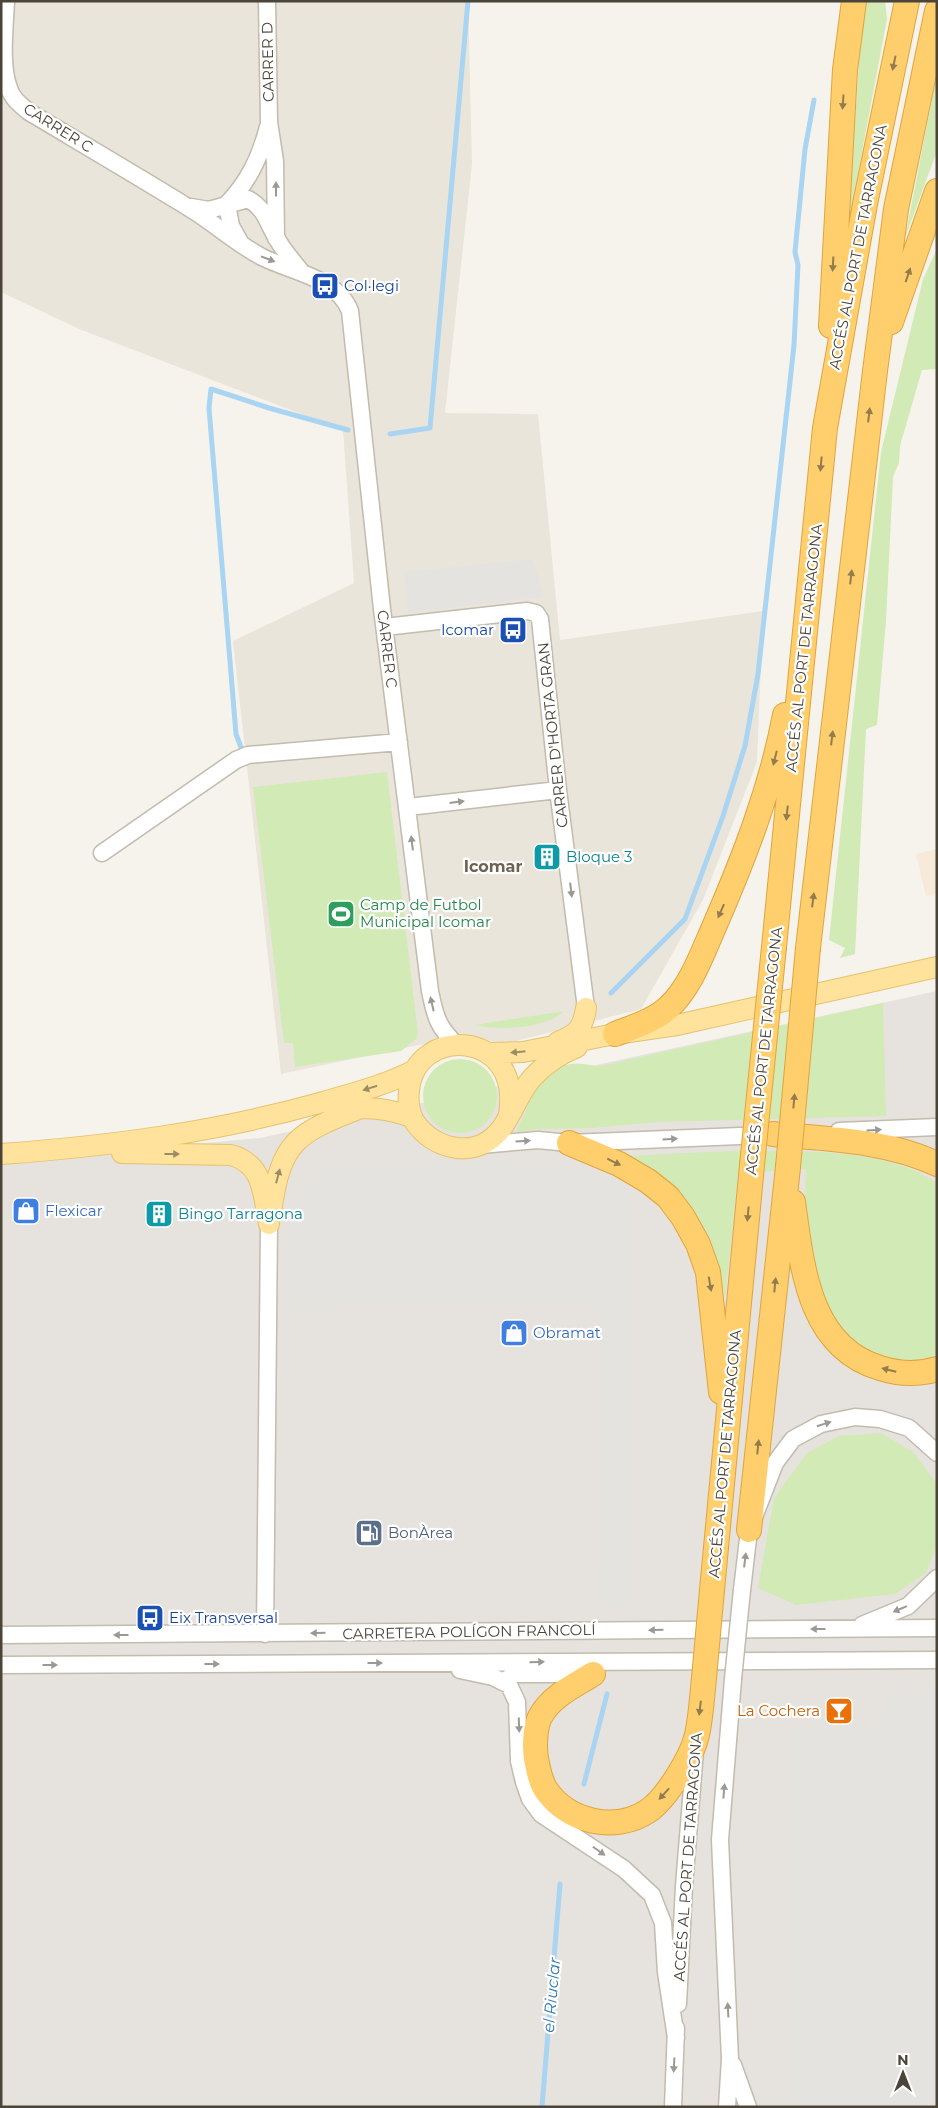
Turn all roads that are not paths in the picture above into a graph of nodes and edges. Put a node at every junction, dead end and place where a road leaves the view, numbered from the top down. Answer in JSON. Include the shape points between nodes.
{"nodes":[{"id":1,"x":6,"y":1,"type":"edge"},
{"id":2,"x":267,"y":1,"type":"edge"},
{"id":3,"x":854,"y":1,"type":"edge"},
{"id":4,"x":906,"y":8,"type":"edge"},
{"id":5,"x":935,"y":17,"type":"edge"},
{"id":6,"x":269,"y":122,"type":"junction"},
{"id":7,"x":937,"y":191,"type":"edge"},
{"id":8,"x":227,"y":204,"type":"junction"},
{"id":9,"x":188,"y":207,"type":"junction"},
{"id":10,"x":932,"y":208,"type":"edge"},
{"id":11,"x":276,"y":238,"type":"junction"},
{"id":12,"x":240,"y":242,"type":"junction"},
{"id":13,"x":300,"y":270,"type":"junction"},
{"id":14,"x":835,"y":366,"type":"junction"},
{"id":15,"x":874,"y":371,"type":"junction"},
{"id":16,"x":812,"y":573,"type":"junction"},
{"id":17,"x":385,"y":627,"type":"junction"},
{"id":18,"x":399,"y":742,"type":"junction"},
{"id":19,"x":558,"y":790,"type":"junction"},
{"id":20,"x":408,"y":807,"type":"junction"},
{"id":21,"x":102,"y":852,"type":"dead end"},
{"id":22,"x":937,"y":967,"type":"edge"},
{"id":23,"x":586,"y":1008,"type":"joint"},
{"id":24,"x":615,"y":1034,"type":"junction"},
{"id":25,"x":590,"y":1041,"type":"junction"},
{"id":26,"x":457,"y":1044,"type":"junction"},
{"id":27,"x":546,"y":1046,"type":"junction"},
{"id":28,"x":489,"y":1053,"type":"junction"},
{"id":29,"x":415,"y":1070,"type":"junction"},
{"id":30,"x":361,"y":1108,"type":"junction"},
{"id":31,"x":509,"y":1114,"type":"junction"},
{"id":32,"x":274,"y":1116,"type":"junction"},
{"id":33,"x":412,"y":1117,"type":"junction"},
{"id":34,"x":937,"y":1127,"type":"edge"},
{"id":35,"x":773,"y":1134,"type":"junction"},
{"id":36,"x":569,"y":1143,"type":"junction"},
{"id":37,"x":477,"y":1145,"type":"junction"},
{"id":38,"x":53,"y":1150,"type":"junction"},
{"id":39,"x":1,"y":1154,"type":"edge"},
{"id":40,"x":937,"y":1164,"type":"edge"},
{"id":41,"x":788,"y":1166,"type":"junction"},
{"id":42,"x":269,"y":1224,"type":"junction"},
{"id":43,"x":937,"y":1369,"type":"edge"},
{"id":44,"x":727,"y":1431,"type":"junction"},
{"id":45,"x":937,"y":1453,"type":"edge"},
{"id":46,"x":749,"y":1530,"type":"junction"},
{"id":47,"x":937,"y":1578,"type":"edge"},
{"id":48,"x":855,"y":1628,"type":"junction"},
{"id":49,"x":937,"y":1628,"type":"edge"},
{"id":50,"x":265,"y":1634,"type":"junction"},
{"id":51,"x":1,"y":1635,"type":"edge"},
{"id":52,"x":937,"y":1660,"type":"edge"},
{"id":53,"x":659,"y":1661,"type":"junction"},
{"id":54,"x":426,"y":1663,"type":"junction"},
{"id":55,"x":1,"y":1665,"type":"edge"},
{"id":56,"x":593,"y":1674,"type":"junction"},
{"id":57,"x":504,"y":1681,"type":"junction"},
{"id":58,"x":697,"y":1737,"type":"junction"},
{"id":59,"x":676,"y":2038,"type":"junction"},
{"id":60,"x":730,"y":2059,"type":"junction"},
{"id":61,"x":672,"y":2107,"type":"edge"},
{"id":62,"x":727,"y":2107,"type":"edge"},
{"id":63,"x":748,"y":2107,"type":"edge"}],
"edges":[{"from":1,"to":9,"type":"street","name":"CARRER C","via":[[5,70],[16,101],[29,112]]},
{"from":2,"to":6,"type":"street","name":"CARRER D"},
{"from":3,"to":14,"type":"highway","one_way":true,"via":[[845,70],[830,321]]},
{"from":4,"to":14,"type":"highway","name":"ACCÉS AL PORT DE TARRAGONA","one_way":true},
{"from":5,"to":15,"type":"highway","name":"ACCÉS AL PORT DE TARRAGONA","via":[[896,208]]},
{"from":6,"to":8,"type":"street","name":"CARRER D","via":[[263,146],[247,182]]},
{"from":11,"to":6,"type":"street","name":"CARRER D","one_way":true,"via":[[276,161]]},
{"from":7,"to":10,"type":"highway"},
{"from":8,"to":9,"type":"street","name":"CARRER C","via":[[209,210]]},
{"from":8,"to":11,"type":"street","name":"CARRER C","via":[[248,199],[256,203]]},
{"from":8,"to":12,"type":"street","via":[[231,226]]},
{"from":9,"to":12,"type":"street","name":"CARRER C"},
{"from":15,"to":10,"type":"highway","one_way":true},
{"from":11,"to":13,"type":"street","name":"CARRER C"},
{"from":12,"to":13,"type":"street","name":"CARRER C","one_way":true,"via":[[262,257]]},
{"from":13,"to":17,"type":"street","name":"CARRER C","via":[[338,292],[350,311]]},
{"from":14,"to":16,"type":"highway","name":"ACCÉS AL PORT DE TARRAGONA","one_way":true,"via":[[825,428]]},
{"from":41,"to":15,"type":"highway","name":"ACCÉS AL PORT DE TARRAGONA","one_way":true,"bridge":true,"via":[[808,948]]},
{"from":16,"to":24,"type":"highway","one_way":true,"via":[[770,777],[735,880],[686,986],[669,1006],[650,1020]]},
{"from":16,"to":44,"type":"highway","name":"ACCÉS AL PORT DE TARRAGONA","one_way":true,"bridge":true},
{"from":17,"to":18,"type":"street","name":"CARRER C"},
{"from":17,"to":19,"type":"street","name":"CARRER D'HORTA GRAN","via":[[527,611],[536,613],[540,619]]},
{"from":18,"to":20,"type":"street","name":"CARRER C"},
{"from":18,"to":21,"type":"street","via":[[248,755]]},
{"from":20,"to":19,"type":"street","one_way":true},
{"from":19,"to":23,"type":"street","name":"CARRER D'HORTA GRAN","one_way":true},
{"from":26,"to":20,"type":"street","name":"CARRER C","one_way":true,"via":[[443,1032],[435,1016]]},
{"from":22,"to":24,"type":"main road","via":[[677,1026]]},
{"from":23,"to":27,"type":"main road","via":[[584,1022],[574,1036]]},
{"from":24,"to":25,"type":"main road"},
{"from":25,"to":27,"type":"main road"},
{"from":25,"to":31,"type":"main road","via":[[562,1054],[532,1078]]},
{"from":26,"to":28,"type":"main road"},
{"from":26,"to":29,"type":"main road","via":[[426,1056]]},
{"from":27,"to":28,"type":"main road","one_way":true,"via":[[523,1052]]},
{"from":28,"to":31,"type":"main road","via":[[509,1078],[512,1096]]},
{"from":29,"to":32,"type":"main road","one_way":true,"via":[[374,1087]]},
{"from":29,"to":33,"type":"main road","via":[[409,1084],[408,1101]]},
{"from":30,"to":32,"type":"main road"},
{"from":30,"to":33,"type":"main road","via":[[388,1109]]},
{"from":42,"to":30,"type":"main road","one_way":true,"via":[[281,1162],[295,1142],[314,1127]]},
{"from":31,"to":37,"type":"main road","via":[[501,1129]]},
{"from":32,"to":38,"type":"main road","via":[[173,1136]]},
{"from":33,"to":37,"type":"main road","via":[[422,1132],[436,1143],[453,1148]]},
{"from":35,"to":34,"type":"street","one_way":true},
{"from":36,"to":35,"type":"street","one_way":true},
{"from":35,"to":40,"type":"highway","via":[[868,1143]]},
{"from":37,"to":36,"type":"street","one_way":true,"via":[[538,1140]]},
{"from":36,"to":44,"type":"highway","one_way":true,"via":[[619,1164],[648,1181],[668,1197],[690,1231],[708,1272],[712,1293]]},
{"from":38,"to":39,"type":"main road"},
{"from":38,"to":42,"type":"main road","one_way":true,"via":[[231,1155],[245,1159],[256,1169]]},
{"from":43,"to":41,"type":"highway","one_way":true,"via":[[924,1373],[895,1372],[867,1364],[845,1350],[827,1330],[807,1288]]},
{"from":46,"to":41,"type":"highway","name":"ACCÉS AL PORT DE TARRAGONA","one_way":true},
{"from":42,"to":50,"type":"street"},
{"from":44,"to":58,"type":"highway","name":"ACCÉS AL PORT DE TARRAGONA","one_way":true,"bridge":true},
{"from":46,"to":45,"type":"street","one_way":true,"via":[[775,1463],[793,1439],[821,1424],[855,1417],[880,1419],[909,1428]]},
{"from":60,"to":46,"type":"street","name":"ACCÉS AL PORT DE TARRAGONA","one_way":true,"bridge":true,"via":[[720,1840]]},
{"from":47,"to":48,"type":"street","one_way":true,"via":[[908,1606]]},
{"from":48,"to":49,"type":"street","name":"CARRETERA POLÍGON FRANCOLÍ"},
{"from":48,"to":50,"type":"street","name":"CARRETERA POLÍGON FRANCOLÍ","one_way":true},
{"from":50,"to":51,"type":"street","name":"CARRETERA POLÍGON FRANCOLÍ","one_way":true},
{"from":52,"to":53,"type":"street","name":"CARRETERA POLÍGON FRANCOLÍ"},
{"from":54,"to":53,"type":"street","name":"CARRETERA POLÍGON FRANCOLÍ","one_way":true},
{"from":53,"to":56,"type":"street"},
{"from":55,"to":54,"type":"street","name":"CARRETERA POLÍGON FRANCOLÍ","one_way":true},
{"from":54,"to":57,"type":"street"},
{"from":56,"to":57,"type":"street","via":[[515,1674]]},
{"from":58,"to":56,"type":"highway","one_way":true,"via":[[668,1792],[647,1811],[618,1822],[596,1822],[576,1816],[546,1790],[538,1773],[534,1749],[540,1718],[550,1704]]},
{"from":57,"to":59,"type":"street","one_way":true,"via":[[518,1702],[519,1761],[530,1799],[541,1814],[624,1868],[652,1895],[663,1923],[666,1972]]},
{"from":58,"to":59,"type":"street","name":"ACCÉS AL PORT DE TARRAGONA","via":[[684,1886]]},
{"from":59,"to":61,"type":"street","name":"ACCÉS AL PORT DE TARRAGONA","one_way":true},
{"from":60,"to":62,"type":"street","name":"ACCÉS AL PORT DE TARRAGONA"},
{"from":60,"to":63,"type":"street","name":"ACCÉS AL PORT DE TARRAGONA"}]}
